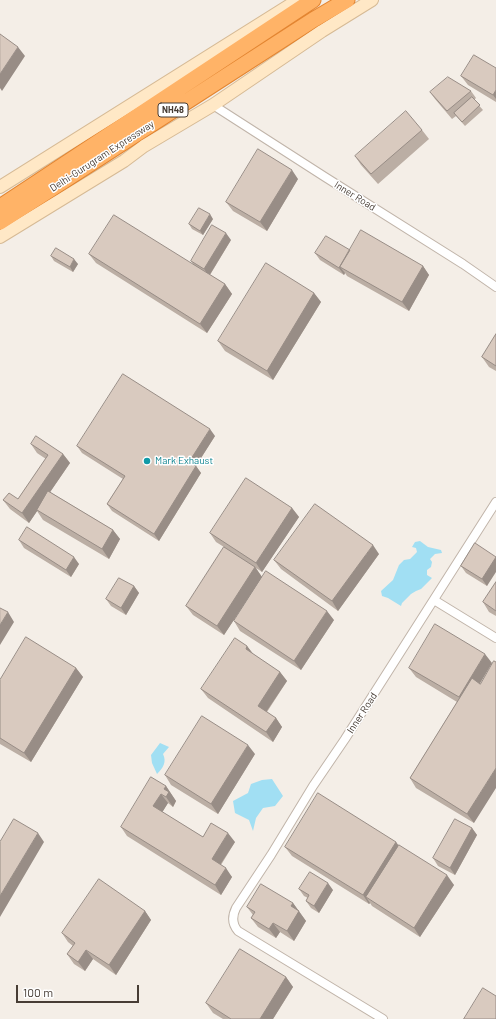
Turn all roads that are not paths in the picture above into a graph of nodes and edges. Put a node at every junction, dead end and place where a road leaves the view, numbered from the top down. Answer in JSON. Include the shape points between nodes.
{"nodes":[{"id":1,"x":298,"y":0,"type":"edge"},
{"id":2,"x":313,"y":0,"type":"edge"},
{"id":3,"x":347,"y":0,"type":"edge"},
{"id":4,"x":372,"y":0,"type":"edge"},
{"id":5,"x":213,"y":105,"type":"junction"},
{"id":6,"x":0,"y":187,"type":"edge"},
{"id":7,"x":0,"y":207,"type":"edge"},
{"id":8,"x":0,"y":222,"type":"edge"},
{"id":9,"x":0,"y":237,"type":"edge"},
{"id":10,"x":496,"y":287,"type":"edge"},
{"id":11,"x":496,"y":502,"type":"edge"},
{"id":12,"x":434,"y":600,"type":"junction"},
{"id":13,"x":496,"y":638,"type":"edge"},
{"id":14,"x":384,"y":1019,"type":"edge"}],
"edges":[{"from":1,"to":6,"type":"main road"},
{"from":2,"to":7,"type":"highway","name":"Delhi-Gurugram Expressway","number":"NH48"},
{"from":3,"to":8,"type":"highway","name":"Delhi-Gurugram Expressway","number":"NH48"},
{"from":4,"to":5,"type":"main road"},
{"from":5,"to":9,"type":"main road"},
{"from":5,"to":10,"type":"street","name":"Inner Road"},
{"from":11,"to":12,"type":"street","name":"Inner Road"},
{"from":12,"to":13,"type":"street"},
{"from":12,"to":14,"type":"street","name":"Inner Road","via":[[313,786],[232,918],[238,931]]}]}
